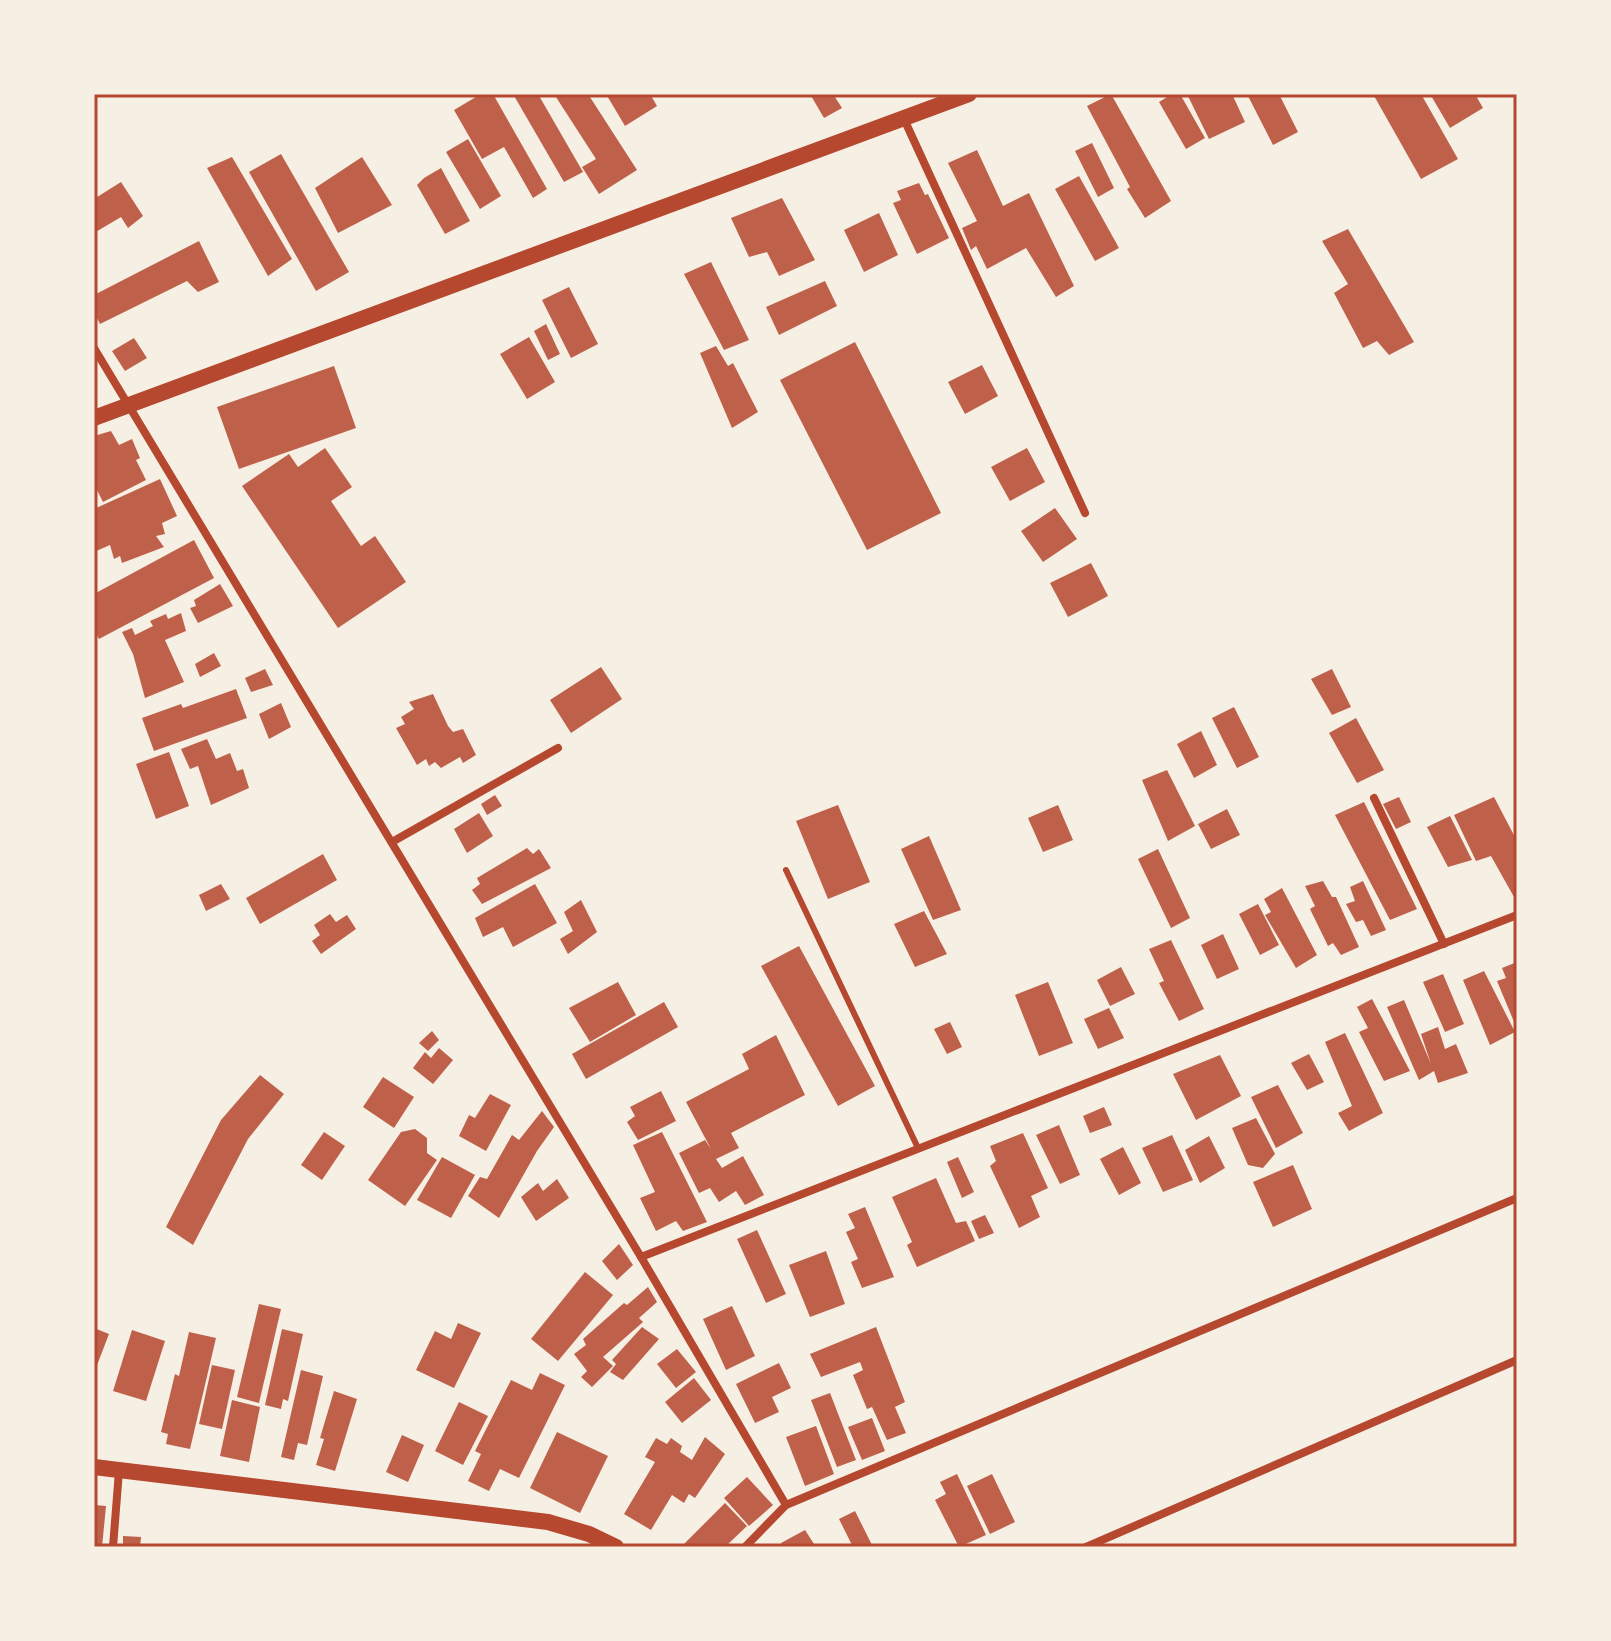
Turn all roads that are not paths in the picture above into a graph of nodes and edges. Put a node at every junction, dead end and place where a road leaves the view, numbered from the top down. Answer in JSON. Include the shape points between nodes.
{"nodes":[{"id":1,"x":969,"y":94,"type":"edge"},
{"id":2,"x":904,"y":118,"type":"junction"},
{"id":3,"x":94,"y":348,"type":"edge"},
{"id":4,"x":129,"y":404,"type":"junction"},
{"id":5,"x":94,"y":418,"type":"edge"},
{"id":6,"x":1085,"y":513,"type":"dead end"},
{"id":7,"x":558,"y":748,"type":"dead end"},
{"id":8,"x":1374,"y":798,"type":"dead end"},
{"id":9,"x":392,"y":842,"type":"junction"},
{"id":10,"x":786,"y":870,"type":"dead end"},
{"id":11,"x":1517,"y":915,"type":"edge"},
{"id":12,"x":1444,"y":944,"type":"junction"},
{"id":13,"x":918,"y":1148,"type":"junction"},
{"id":14,"x":1517,"y":1198,"type":"edge"},
{"id":15,"x":641,"y":1257,"type":"junction"},
{"id":16,"x":1517,"y":1360,"type":"edge"},
{"id":17,"x":94,"y":1467,"type":"edge"},
{"id":18,"x":119,"y":1470,"type":"junction"},
{"id":19,"x":786,"y":1505,"type":"junction"},
{"id":20,"x":113,"y":1547,"type":"edge"},
{"id":21,"x":616,"y":1547,"type":"edge"},
{"id":22,"x":745,"y":1547,"type":"edge"},
{"id":23,"x":1086,"y":1547,"type":"edge"}],
"edges":[{"from":1,"to":2,"type":"main road"},
{"from":2,"to":4,"type":"main road"},
{"from":2,"to":6,"type":"street"},
{"from":3,"to":4,"type":"street"},
{"from":4,"to":5,"type":"main road"},
{"from":4,"to":9,"type":"street"},
{"from":7,"to":9,"type":"street"},
{"from":8,"to":12,"type":"street"},
{"from":9,"to":15,"type":"street"},
{"from":10,"to":13,"type":"lane"},
{"from":11,"to":12,"type":"street"},
{"from":12,"to":13,"type":"street"},
{"from":13,"to":15,"type":"street"},
{"from":14,"to":19,"type":"street"},
{"from":15,"to":19,"type":"street"},
{"from":16,"to":23,"type":"street"},
{"from":17,"to":18,"type":"main road"},
{"from":18,"to":20,"type":"street"},
{"from":18,"to":21,"type":"main road","via":[[548,1522]]},
{"from":19,"to":22,"type":"street"}]}
